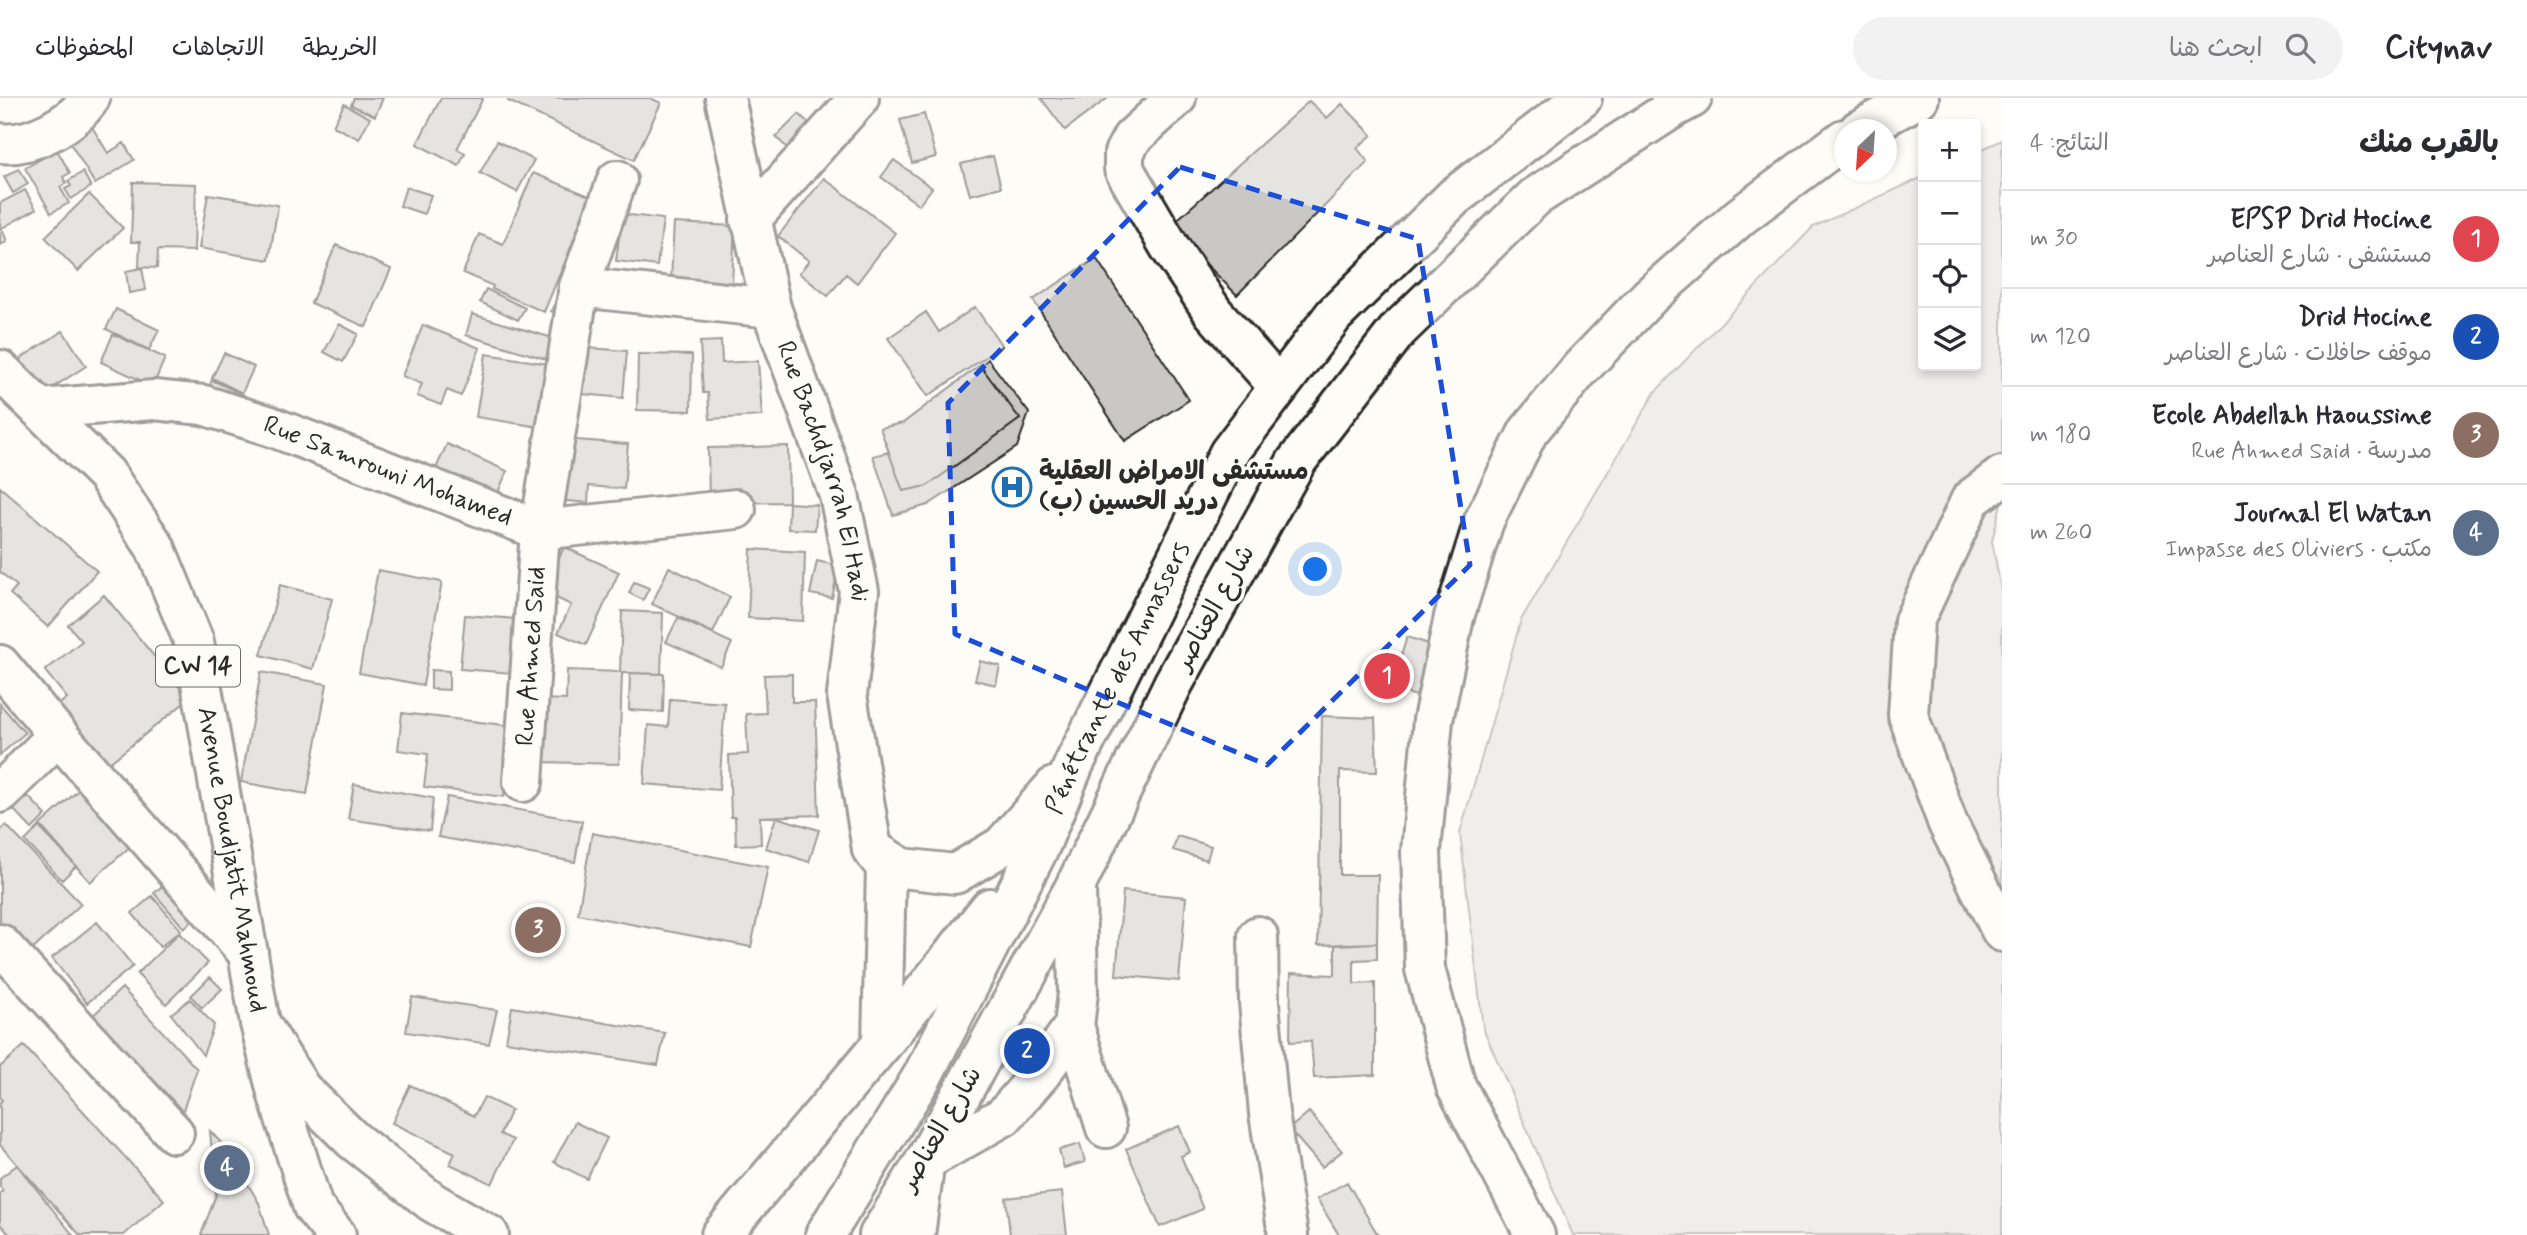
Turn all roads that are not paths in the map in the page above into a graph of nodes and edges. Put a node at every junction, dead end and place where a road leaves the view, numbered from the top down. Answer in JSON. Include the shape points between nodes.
{"nodes":[{"id":1,"x":90,"y":98,"type":"edge"},
{"id":2,"x":725,"y":98,"type":"edge"},
{"id":3,"x":859,"y":98,"type":"edge"},
{"id":4,"x":1176,"y":98,"type":"edge"},
{"id":5,"x":1582,"y":98,"type":"edge"},
{"id":6,"x":1692,"y":98,"type":"edge"},
{"id":7,"x":1919,"y":98,"type":"edge"},
{"id":8,"x":1879,"y":119,"type":"edge"},
{"id":9,"x":0,"y":143,"type":"edge"},
{"id":10,"x":1834,"y":146,"type":"edge"},
{"id":11,"x":617,"y":180,"type":"dead end"},
{"id":12,"x":750,"y":220,"type":"junction"},
{"id":13,"x":579,"y":287,"type":"junction"},
{"id":14,"x":771,"y":308,"type":"junction"},
{"id":15,"x":0,"y":370,"type":"edge"},
{"id":16,"x":1278,"y":386,"type":"junction"},
{"id":17,"x":40,"y":409,"type":"junction"},
{"id":18,"x":2002,"y":476,"type":"edge"},
{"id":19,"x":736,"y":509,"type":"dead end"},
{"id":20,"x":540,"y":530,"type":"junction"},
{"id":21,"x":0,"y":665,"type":"edge"},
{"id":22,"x":58,"y":735,"type":"junction"},
{"id":23,"x":1074,"y":764,"type":"junction"},
{"id":24,"x":523,"y":782,"type":"dead end"},
{"id":25,"x":0,"y":793,"type":"edge"},
{"id":26,"x":1040,"y":846,"type":"junction"},
{"id":27,"x":872,"y":849,"type":"junction"},
{"id":28,"x":1076,"y":885,"type":"junction"},
{"id":29,"x":2002,"y":932,"type":"edge"},
{"id":30,"x":1258,"y":936,"type":"dead end"},
{"id":31,"x":0,"y":944,"type":"edge"},
{"id":32,"x":248,"y":953,"type":"junction"},
{"id":33,"x":260,"y":1023,"type":"junction"},
{"id":34,"x":1074,"y":1026,"type":"junction"},
{"id":35,"x":882,"y":1044,"type":"junction"},
{"id":36,"x":1106,"y":1128,"type":"dead end"},
{"id":37,"x":174,"y":1133,"type":"dead end"},
{"id":38,"x":925,"y":1161,"type":"junction"},
{"id":39,"x":336,"y":1235,"type":"edge"},
{"id":40,"x":489,"y":1235,"type":"edge"},
{"id":41,"x":721,"y":1235,"type":"edge"},
{"id":42,"x":825,"y":1235,"type":"edge"},
{"id":43,"x":878,"y":1235,"type":"edge"},
{"id":44,"x":915,"y":1235,"type":"edge"},
{"id":45,"x":1288,"y":1235,"type":"edge"},
{"id":46,"x":1535,"y":1235,"type":"edge"}],
"edges":[{"from":1,"to":9,"type":"main road","via":[[51,133],[12,145]]},
{"from":2,"to":12,"type":"main road","name":"Rue Bachdjarrah El Hadi"},
{"from":3,"to":12,"type":"main road"},
{"from":4,"to":16,"type":"main road","via":[[1132,138],[1124,153],[1124,169],[1213,312]]},
{"from":5,"to":16,"type":"main road","name":"Pénétrante des Annassers","via":[[1454,197],[1334,315]]},
{"from":6,"to":28,"type":"main road","name":"شارع العناصر","via":[[1535,197],[1398,330],[1296,462],[1173,684]]},
{"from":7,"to":8,"type":"main road"},
{"from":10,"to":46,"type":"main road","via":[[1741,216],[1650,296],[1528,432],[1484,521],[1454,617],[1433,720],[1421,851],[1425,969],[1456,1086]]},
{"from":11,"to":13,"type":"main road","name":"Rue Ahmed Said"},
{"from":12,"to":14,"type":"main road","name":"Rue Bachdjarrah El Hadi"},
{"from":13,"to":14,"type":"main road"},
{"from":13,"to":20,"type":"main road","name":"Rue Ahmed Said"},
{"from":14,"to":27,"type":"main road","name":"Rue Bachdjarrah El Hadi","via":[[839,495],[859,591],[847,695]]},
{"from":15,"to":17,"type":"main road","name":"Avenue Boudjatit Mahmoud","number":"CW 14"},
{"from":16,"to":23,"type":"main road","name":"Pénétrante des Annassers","via":[[1229,453]]},
{"from":17,"to":20,"type":"main road","name":"Rue Samrouni Mohamed","via":[[154,400],[203,405],[270,426]]},
{"from":17,"to":32,"type":"main road","name":"Avenue Boudjatit Mahmoud","number":"CW 14","via":[[106,474],[155,547],[194,642]]},
{"from":18,"to":29,"type":"main road","via":[[1971,499],[1914,621],[1908,715],[1948,824]]},
{"from":19,"to":20,"type":"main road","name":"Rue Samrouni Mohamed"},
{"from":20,"to":24,"type":"main road","name":"Rue Ahmed Said"},
{"from":21,"to":22,"type":"main road"},
{"from":22,"to":25,"type":"main road"},
{"from":22,"to":32,"type":"main road"},
{"from":23,"to":26,"type":"main road","name":"Pénétrante des Annassers"},
{"from":23,"to":27,"type":"main road","via":[[1002,846],[955,874],[902,868]]},
{"from":26,"to":35,"type":"main road"},
{"from":26,"to":42,"type":"main road","name":"Pénétrante des Annassers","via":[[922,1077]]},
{"from":27,"to":35,"type":"main road","name":"Rue Bachdjarrah El Hadi","via":[[886,867]]},
{"from":28,"to":34,"type":"main road","via":[[1078,993]]},
{"from":28,"to":38,"type":"main road","name":"شارع العناصر"},
{"from":30,"to":45,"type":"main road","via":[[1269,1113]]},
{"from":31,"to":37,"type":"main road"},
{"from":32,"to":33,"type":"main road","name":"Avenue Boudjatit Mahmoud","number":"CW 14"},
{"from":33,"to":39,"type":"main road","name":"Avenue Boudjatit Mahmoud","number":"CW 14","via":[[313,1207]]},
{"from":33,"to":40,"type":"main road","via":[[301,1089],[353,1140],[432,1202]]},
{"from":34,"to":36,"type":"main road"},
{"from":34,"to":38,"type":"main road","via":[[1004,1116]]},
{"from":35,"to":41,"type":"main road"},
{"from":38,"to":43,"type":"main road","name":"شارع العناصر"},
{"from":38,"to":44,"type":"main road"}]}
